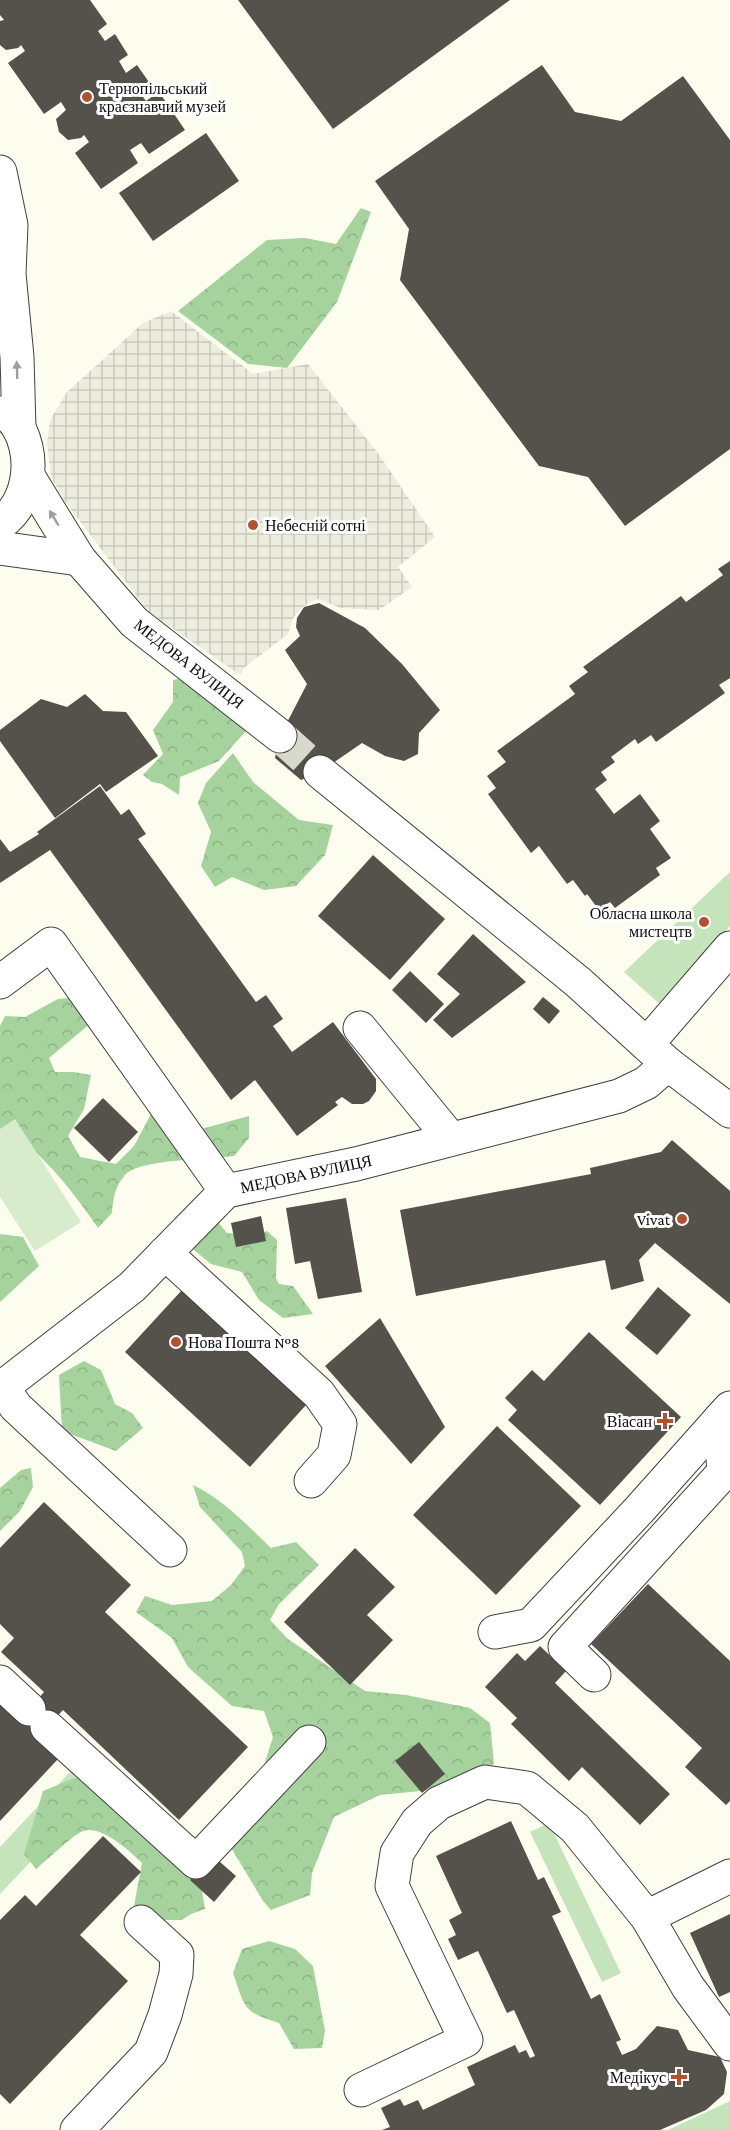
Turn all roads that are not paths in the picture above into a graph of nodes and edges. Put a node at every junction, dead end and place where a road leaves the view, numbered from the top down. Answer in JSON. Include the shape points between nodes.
{"nodes":[{"id":1,"x":0,"y":172,"type":"edge"},
{"id":2,"x":4,"y":280,"type":"edge"},
{"id":3,"x":10,"y":418,"type":"edge"},
{"id":4,"x":28,"y":476,"type":"junction"},
{"id":5,"x":0,"y":524,"type":"edge"},
{"id":6,"x":0,"y":548,"type":"edge"},
{"id":7,"x":79,"y":560,"type":"junction"},
{"id":8,"x":280,"y":736,"type":"tunnel mouth"},
{"id":9,"x":320,"y":772,"type":"tunnel mouth"},
{"id":10,"x":730,"y":948,"type":"edge"},
{"id":11,"x":0,"y":982,"type":"edge"},
{"id":12,"x":360,"y":1028,"type":"dead end"},
{"id":13,"x":657,"y":1054,"type":"junction"},
{"id":14,"x":730,"y":1112,"type":"edge"},
{"id":15,"x":450,"y":1138,"type":"junction"},
{"id":16,"x":226,"y":1191,"type":"junction"},
{"id":17,"x":165,"y":1253,"type":"junction"},
{"id":18,"x":1,"y":1388,"type":"edge"},
{"id":19,"x":725,"y":1414,"type":"edge"},
{"id":20,"x":311,"y":1481,"type":"dead end"},
{"id":21,"x":170,"y":1550,"type":"dead end"},
{"id":22,"x":495,"y":1632,"type":"dead end"},
{"id":23,"x":594,"y":1675,"type":"dead end"},
{"id":24,"x":0,"y":1682,"type":"edge"},
{"id":25,"x":309,"y":1742,"type":"dead end"},
{"id":26,"x":730,"y":1875,"type":"edge"},
{"id":27,"x":647,"y":1917,"type":"junction"},
{"id":28,"x":141,"y":1922,"type":"dead end"},
{"id":29,"x":730,"y":2044,"type":"edge"},
{"id":30,"x":361,"y":2090,"type":"dead end"},
{"id":31,"x":77,"y":2130,"type":"edge"}],
"edges":[{"from":1,"to":2,"type":"street","via":[[11,225]]},
{"from":3,"to":2,"type":"street","one_way":true,"via":[[17,357]]},
{"from":3,"to":4,"type":"street","via":[[28,452]]},
{"from":4,"to":5,"type":"street","via":[[21,499]]},
{"from":7,"to":4,"type":"street","name":"МЕДОВА ВУЛИЦЯ","one_way":true},
{"from":6,"to":7,"type":"street"},
{"from":7,"to":8,"type":"street","name":"МЕДОВА ВУЛИЦЯ","via":[[134,622]]},
{"from":9,"to":13,"type":"street","via":[[578,982]]},
{"from":10,"to":13,"type":"street","name":"МЕДОВА ВУЛИЦЯ"},
{"from":11,"to":16,"type":"street","via":[[51,944]]},
{"from":12,"to":15,"type":"street"},
{"from":13,"to":14,"type":"street"},
{"from":13,"to":15,"type":"street","name":"МЕДОВА ВУЛИЦЯ","via":[[646,1083],[619,1096]]},
{"from":15,"to":16,"type":"street","name":"МЕДОВА ВУЛИЦЯ","via":[[357,1164]]},
{"from":16,"to":17,"type":"street","name":"МЕДОВА ВУЛИЦЯ"},
{"from":17,"to":18,"type":"street","name":"МЕДОВА ВУЛИЦЯ","via":[[132,1287]]},
{"from":17,"to":20,"type":"street","via":[[319,1394],[340,1424],[334,1455]]},
{"from":18,"to":21,"type":"street","via":[[16,1407]]},
{"from":19,"to":22,"type":"street","via":[[531,1625]]},
{"from":19,"to":23,"type":"street","via":[[724,1472],[565,1647]]},
{"from":24,"to":25,"type":"street","via":[[196,1862]]},
{"from":26,"to":27,"type":"street"},
{"from":27,"to":29,"type":"street","via":[[688,1987]]},
{"from":27,"to":30,"type":"street","via":[[574,1828],[527,1788],[485,1782],[439,1803],[417,1822],[396,1853],[393,1886],[466,2040]]},
{"from":28,"to":31,"type":"street","via":[[177,1955],[165,2015],[151,2052]]}]}
